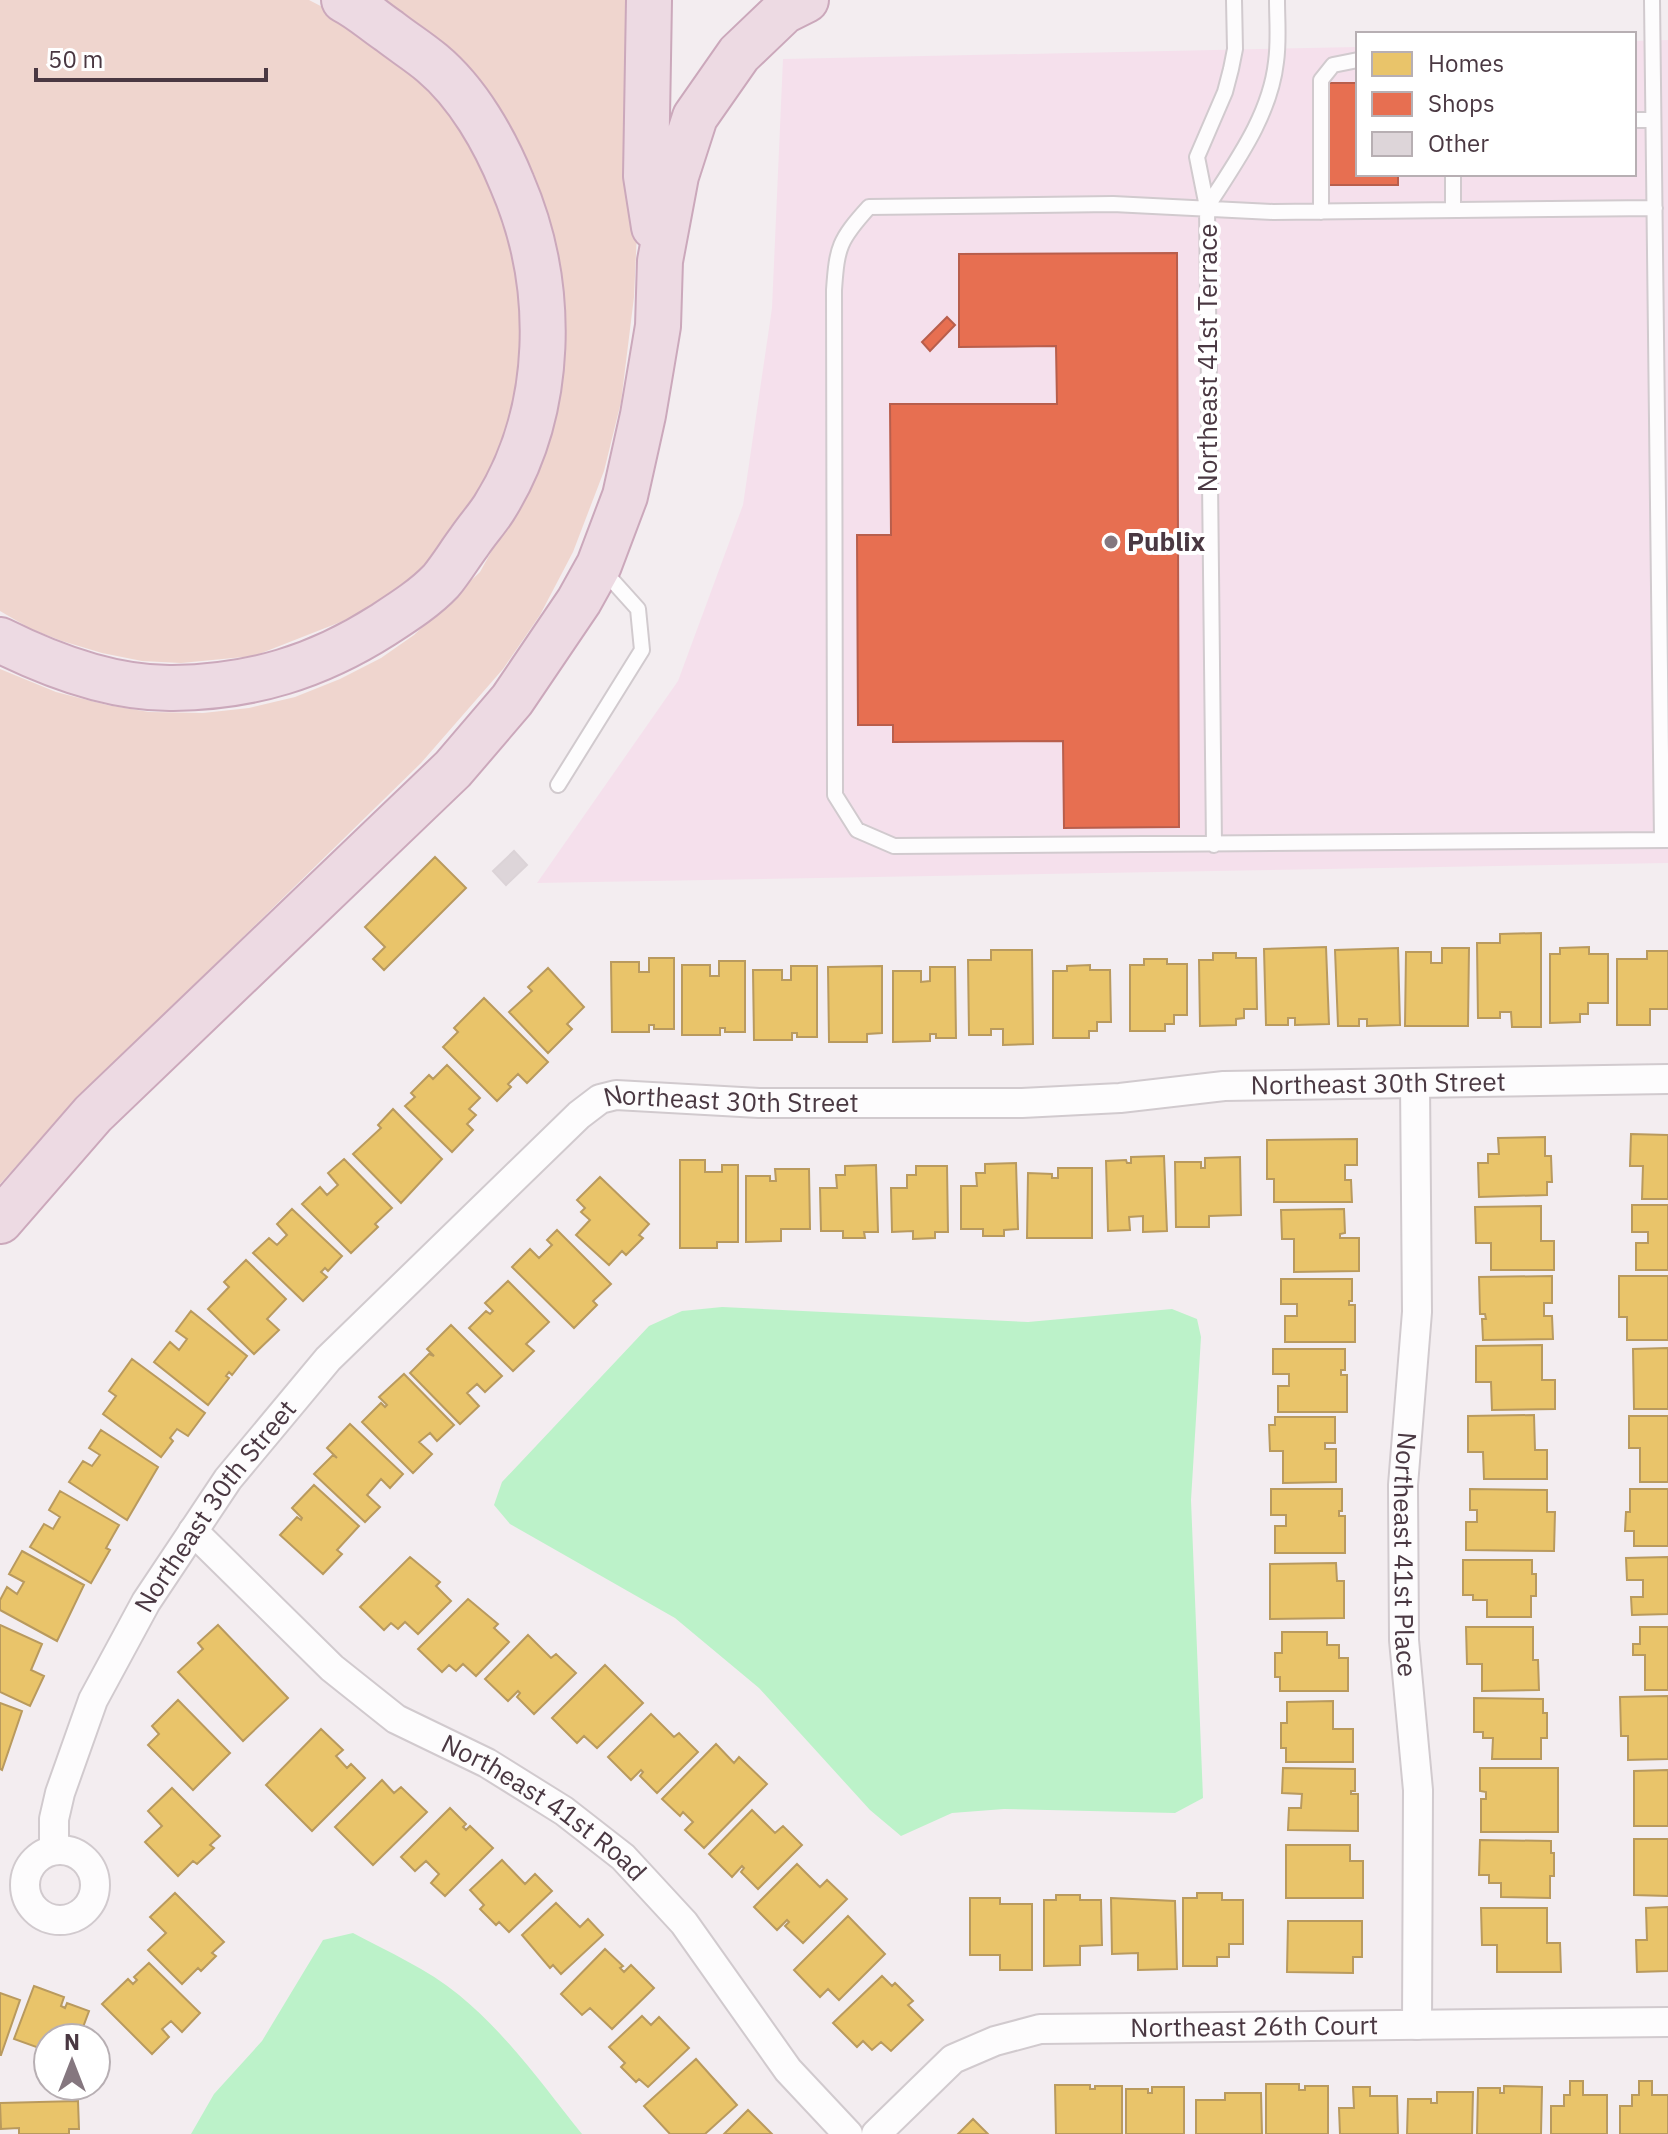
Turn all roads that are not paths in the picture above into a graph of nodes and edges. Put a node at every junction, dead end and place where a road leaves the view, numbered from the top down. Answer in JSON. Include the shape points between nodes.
{"nodes":[{"id":1,"x":344,"y":0,"type":"edge"},
{"id":2,"x":649,"y":0,"type":"edge"},
{"id":3,"x":806,"y":0,"type":"edge"},
{"id":4,"x":1234,"y":0,"type":"edge"},
{"id":5,"x":1277,"y":0,"type":"edge"},
{"id":6,"x":1652,"y":0,"type":"edge"},
{"id":7,"x":1356,"y":60,"type":"edge"},
{"id":8,"x":1661,"y":92,"type":"edge"},
{"id":9,"x":1636,"y":120,"type":"edge"},
{"id":10,"x":1653,"y":120,"type":"junction"},
{"id":11,"x":1661,"y":156,"type":"edge"},
{"id":12,"x":1453,"y":176,"type":"edge"},
{"id":13,"x":1207,"y":207,"type":"junction"},
{"id":14,"x":1655,"y":208,"type":"junction"},
{"id":15,"x":1453,"y":210,"type":"junction"},
{"id":16,"x":1321,"y":212,"type":"junction"},
{"id":17,"x":660,"y":261,"type":"junction"},
{"id":18,"x":1662,"y":430,"type":"edge"},
{"id":19,"x":1663,"y":470,"type":"edge"},
{"id":20,"x":1663,"y":510,"type":"edge"},
{"id":21,"x":599,"y":565,"type":"junction"},
{"id":22,"x":1664,"y":607,"type":"edge"},
{"id":23,"x":0,"y":640,"type":"edge"},
{"id":24,"x":558,"y":785,"type":"dead end"},
{"id":25,"x":1665,"y":840,"type":"edge"},
{"id":26,"x":1214,"y":845,"type":"junction"},
{"id":27,"x":1668,"y":1079,"type":"edge"},
{"id":28,"x":1415,"y":1083,"type":"junction"},
{"id":29,"x":0,"y":1221,"type":"edge"},
{"id":30,"x":193,"y":1531,"type":"junction"},
{"id":31,"x":54,"y":1850,"type":"dead end"},
{"id":32,"x":1668,"y":2022,"type":"edge"},
{"id":33,"x":1417,"y":2025,"type":"junction"},
{"id":34,"x":848,"y":2134,"type":"edge"},
{"id":35,"x":876,"y":2134,"type":"edge"}],
"edges":[{"from":1,"to":23,"type":"highway","via":[[434,64],[468,104],[496,144],[538,261],[541,368],[531,422],[495,507],[441,581],[404,612],[346,648],[294,669],[234,684],[170,688],[112,681],[45,662]]},
{"from":2,"to":17,"type":"highway","via":[[646,176]]},
{"from":3,"to":17,"type":"highway","via":[[784,11],[739,54],[695,117],[676,176]]},
{"from":4,"to":13,"type":"lane","name":"Northeast 41st Terrace","via":[[1231,69],[1197,157]]},
{"from":5,"to":13,"type":"lane","name":"Northeast 41st Terrace","via":[[1276,65],[1269,94]]},
{"from":6,"to":8,"type":"lane"},
{"from":7,"to":16,"type":"lane","via":[[1333,65],[1321,80]]},
{"from":8,"to":10,"type":"lane"},
{"from":9,"to":10,"type":"lane"},
{"from":10,"to":11,"type":"lane"},
{"from":11,"to":14,"type":"lane"},
{"from":12,"to":15,"type":"lane"},
{"from":13,"to":16,"type":"lane"},
{"from":13,"to":26,"type":"lane","name":"Northeast 41st Terrace"},
{"from":13,"to":26,"type":"lane","via":[[869,207],[851,226],[837,252],[834,290],[835,795],[857,830],[894,846]]},
{"from":14,"to":15,"type":"lane"},
{"from":14,"to":18,"type":"lane"},
{"from":15,"to":16,"type":"lane"},
{"from":17,"to":21,"type":"highway","via":[[658,326],[643,415],[625,496]]},
{"from":18,"to":19,"type":"lane"},
{"from":19,"to":20,"type":"lane"},
{"from":20,"to":22,"type":"lane"},
{"from":21,"to":24,"type":"lane","via":[[638,609],[642,650]]},
{"from":21,"to":29,"type":"highway","via":[[512,700],[453,769],[93,1114]]},
{"from":22,"to":25,"type":"lane"},
{"from":25,"to":26,"type":"lane"},
{"from":27,"to":28,"type":"street","name":"Northeast 30th Street"},
{"from":28,"to":30,"type":"street","name":"Northeast 30th Street","via":[[1224,1086],[1022,1103],[759,1103],[616,1095],[600,1099],[328,1359],[228,1479]]},
{"from":28,"to":33,"type":"street","name":"Northeast 41st Place","via":[[1417,1312],[1403,1485],[1404,1640],[1418,1790]]},
{"from":30,"to":31,"type":"street","name":"Northeast 30th Street","via":[[146,1602],[93,1700],[60,1793]]},
{"from":30,"to":34,"type":"street","name":"Northeast 41st Road","via":[[332,1668],[396,1719],[487,1763],[564,1811],[623,1857],[684,1923],[788,2070]]},
{"from":32,"to":33,"type":"street","name":"Northeast 26th Court"},
{"from":33,"to":35,"type":"street","name":"Northeast 26th Court","via":[[1040,2029],[953,2059]]}]}
